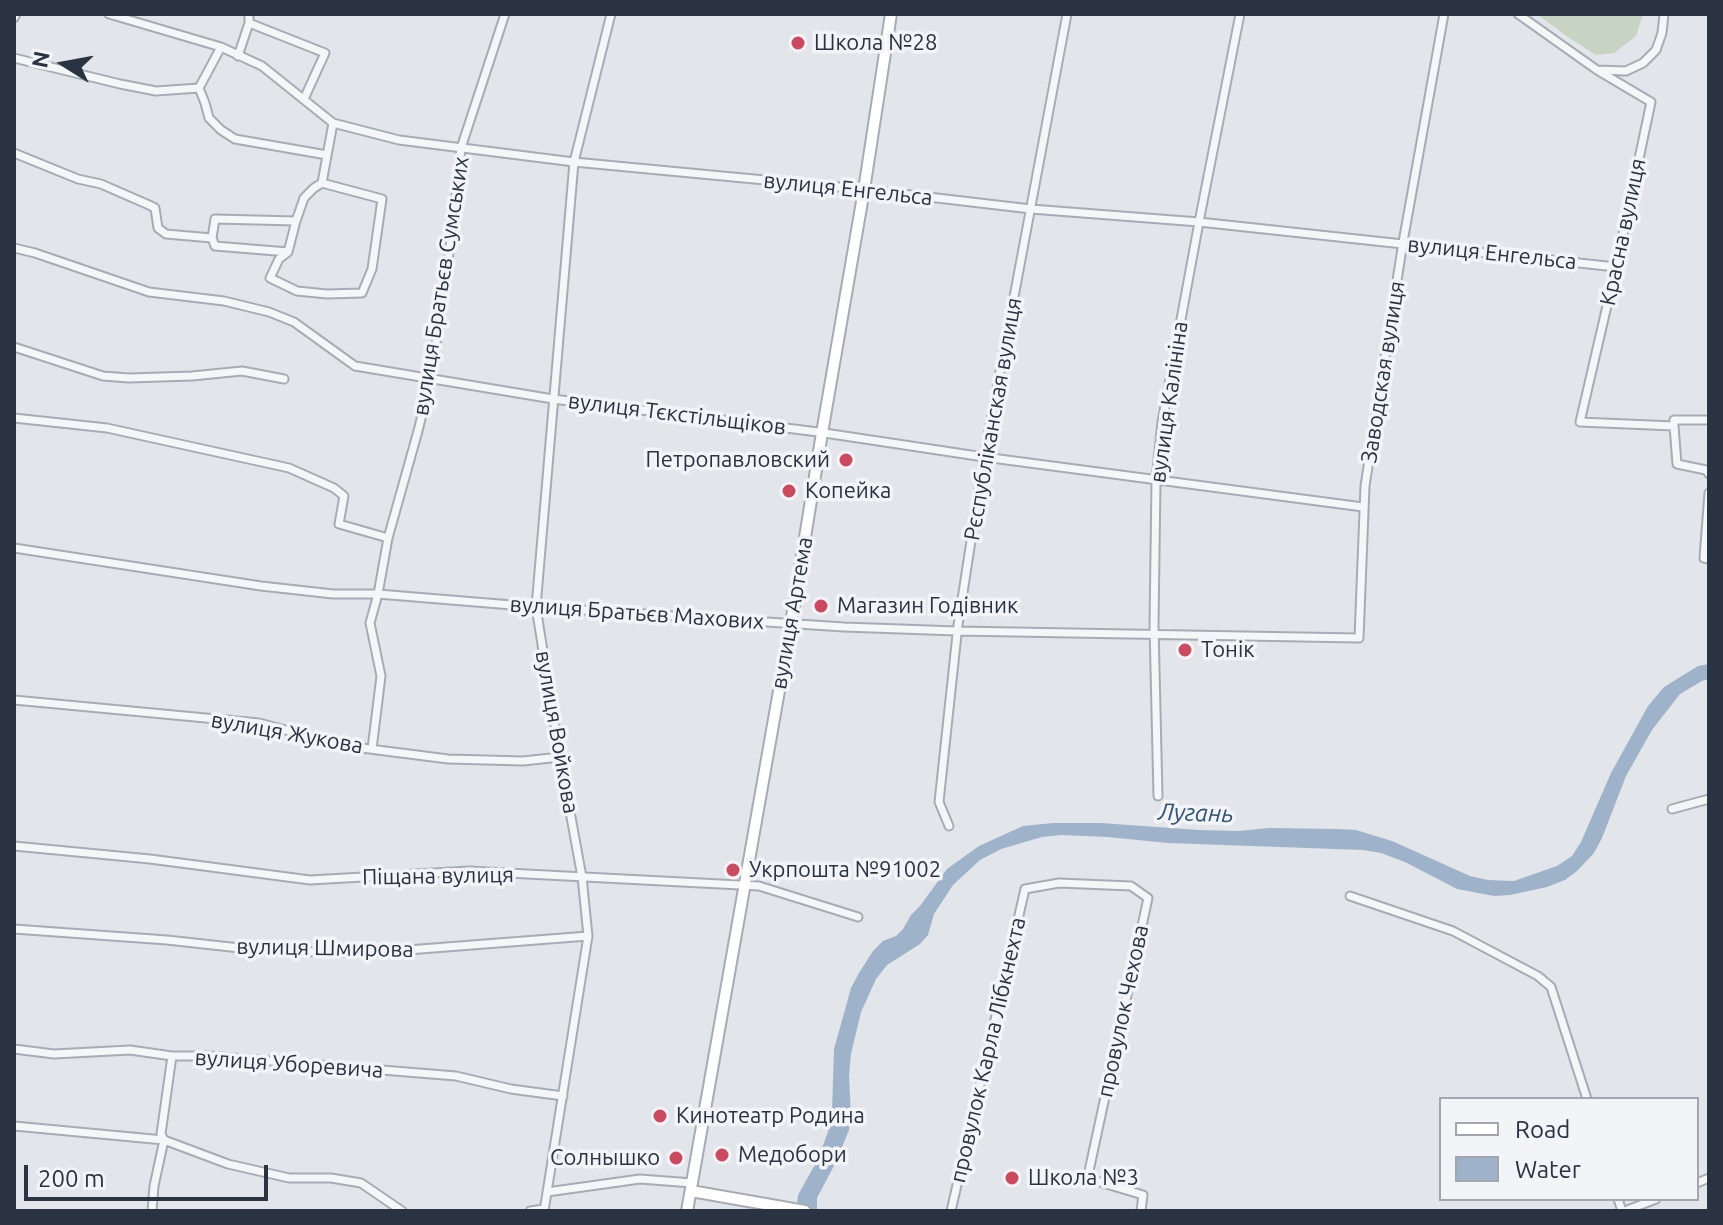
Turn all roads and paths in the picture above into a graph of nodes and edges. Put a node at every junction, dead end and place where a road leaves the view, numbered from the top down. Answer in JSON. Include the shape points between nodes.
{"nodes":[{"id":1,"x":109,"y":14,"type":"edge"},
{"id":2,"x":505,"y":14,"type":"edge"},
{"id":3,"x":611,"y":14,"type":"edge"},
{"id":4,"x":891,"y":14,"type":"edge"},
{"id":5,"x":1067,"y":14,"type":"edge"},
{"id":6,"x":1240,"y":14,"type":"edge"},
{"id":7,"x":1444,"y":14,"type":"edge"},
{"id":8,"x":1518,"y":14,"type":"edge"},
{"id":9,"x":1664,"y":14,"type":"edge"},
{"id":10,"x":249,"y":18,"type":"edge"},
{"id":11,"x":221,"y":47,"type":"junction"},
{"id":12,"x":238,"y":56,"type":"junction"},
{"id":13,"x":14,"y":58,"type":"edge"},
{"id":14,"x":1597,"y":70,"type":"junction"},
{"id":15,"x":199,"y":88,"type":"junction"},
{"id":16,"x":304,"y":99,"type":"junction"},
{"id":17,"x":333,"y":123,"type":"junction"},
{"id":18,"x":461,"y":148,"type":"junction"},
{"id":19,"x":14,"y":153,"type":"edge"},
{"id":20,"x":327,"y":155,"type":"junction"},
{"id":21,"x":574,"y":162,"type":"junction"},
{"id":22,"x":322,"y":183,"type":"junction"},
{"id":23,"x":864,"y":190,"type":"junction"},
{"id":24,"x":1031,"y":209,"type":"junction"},
{"id":25,"x":296,"y":221,"type":"junction"},
{"id":26,"x":1199,"y":222,"type":"junction"},
{"id":27,"x":212,"y":238,"type":"junction"},
{"id":28,"x":1403,"y":242,"type":"junction"},
{"id":29,"x":14,"y":248,"type":"edge"},
{"id":30,"x":288,"y":252,"type":"junction"},
{"id":31,"x":1616,"y":267,"type":"junction"},
{"id":32,"x":14,"y":347,"type":"edge"},
{"id":33,"x":431,"y":378,"type":"junction"},
{"id":34,"x":284,"y":379,"type":"dead end"},
{"id":35,"x":553,"y":399,"type":"junction"},
{"id":36,"x":14,"y":418,"type":"edge"},
{"id":37,"x":1709,"y":420,"type":"edge"},
{"id":38,"x":1674,"y":426,"type":"junction"},
{"id":39,"x":822,"y":433,"type":"junction"},
{"id":40,"x":984,"y":457,"type":"junction"},
{"id":41,"x":1709,"y":476,"type":"edge"},
{"id":42,"x":1156,"y":480,"type":"junction"},
{"id":43,"x":1709,"y":492,"type":"edge"},
{"id":44,"x":1363,"y":507,"type":"junction"},
{"id":45,"x":388,"y":538,"type":"junction"},
{"id":46,"x":14,"y":548,"type":"edge"},
{"id":47,"x":1707,"y":558,"type":"edge"},
{"id":48,"x":378,"y":594,"type":"junction"},
{"id":49,"x":536,"y":607,"type":"junction"},
{"id":50,"x":791,"y":623,"type":"junction"},
{"id":51,"x":957,"y":631,"type":"junction"},
{"id":52,"x":1154,"y":634,"type":"junction"},
{"id":53,"x":1359,"y":638,"type":"joint"},
{"id":54,"x":14,"y":700,"type":"edge"},
{"id":55,"x":372,"y":749,"type":"junction"},
{"id":56,"x":560,"y":757,"type":"junction"},
{"id":57,"x":1158,"y":796,"type":"dead end"},
{"id":58,"x":1709,"y":799,"type":"edge"},
{"id":59,"x":1672,"y":809,"type":"dead end"},
{"id":60,"x":949,"y":826,"type":"dead end"},
{"id":61,"x":14,"y":846,"type":"edge"},
{"id":62,"x":582,"y":877,"type":"junction"},
{"id":63,"x":743,"y":886,"type":"junction"},
{"id":64,"x":1025,"y":889,"type":"joint"},
{"id":65,"x":1350,"y":896,"type":"dead end"},
{"id":66,"x":858,"y":917,"type":"dead end"},
{"id":67,"x":14,"y":929,"type":"edge"},
{"id":68,"x":588,"y":936,"type":"junction"},
{"id":69,"x":14,"y":1049,"type":"edge"},
{"id":70,"x":172,"y":1056,"type":"junction"},
{"id":71,"x":563,"y":1096,"type":"junction"},
{"id":72,"x":1586,"y":1097,"type":"edge"},
{"id":73,"x":14,"y":1126,"type":"edge"},
{"id":74,"x":164,"y":1140,"type":"junction"},
{"id":75,"x":691,"y":1187,"type":"junction"},
{"id":76,"x":547,"y":1192,"type":"junction"},
{"id":77,"x":1651,"y":1201,"type":"edge"},
{"id":78,"x":544,"y":1210,"type":"edge"},
{"id":79,"x":152,"y":1211,"type":"edge"},
{"id":80,"x":402,"y":1211,"type":"edge"},
{"id":81,"x":530,"y":1211,"type":"edge"},
{"id":82,"x":687,"y":1211,"type":"edge"},
{"id":83,"x":805,"y":1211,"type":"edge"},
{"id":84,"x":951,"y":1211,"type":"edge"},
{"id":85,"x":1141,"y":1211,"type":"edge"},
{"id":86,"x":1624,"y":1211,"type":"edge"}],
"edges":[{"from":1,"to":11,"type":"street","name":"вулиця Енгельса"},
{"from":2,"to":18,"type":"street","name":"вулиця Братьєв Сумських"},
{"from":3,"to":21,"type":"street","name":"вулиця Войкова"},
{"from":4,"to":23,"type":"street","name":"вулиця Артема"},
{"from":5,"to":24,"type":"street","name":"Рєспубліканская вулиця"},
{"from":6,"to":26,"type":"street","name":"вулиця Калініна"},
{"from":7,"to":28,"type":"street","name":"Заводская вулиця"},
{"from":8,"to":14,"type":"street"},
{"from":9,"to":14,"type":"street","via":[[1656,50],[1643,63],[1626,71]]},
{"from":10,"to":12,"type":"street"},
{"from":10,"to":16,"type":"street","via":[[325,53]]},
{"from":11,"to":12,"type":"street","name":"вулиця Енгельса"},
{"from":11,"to":15,"type":"street"},
{"from":12,"to":16,"type":"street","name":"вулиця Енгельса","via":[[262,66]]},
{"from":13,"to":15,"type":"street","via":[[156,91]]},
{"from":14,"to":31,"type":"street","name":"Красна вулиця","via":[[1651,102]]},
{"from":15,"to":20,"type":"street","via":[[209,118],[235,139]]},
{"from":16,"to":17,"type":"street","name":"вулиця Енгельса"},
{"from":17,"to":18,"type":"street","name":"вулиця Енгельса","via":[[399,140]]},
{"from":17,"to":20,"type":"street"},
{"from":18,"to":21,"type":"street","name":"вулиця Енгельса"},
{"from":18,"to":33,"type":"street","name":"вулиця Братьєв Сумських"},
{"from":19,"to":27,"type":"street","via":[[155,208],[158,228],[166,234]]},
{"from":20,"to":22,"type":"street"},
{"from":21,"to":23,"type":"street","name":"вулиця Енгельса"},
{"from":21,"to":35,"type":"street","name":"вулиця Войкова"},
{"from":22,"to":25,"type":"street","via":[[304,198]]},
{"from":22,"to":30,"type":"street","via":[[382,199],[372,269],[362,293],[297,291],[270,278]]},
{"from":23,"to":24,"type":"street","name":"вулиця Енгельса"},
{"from":23,"to":39,"type":"street","name":"вулиця Артема"},
{"from":24,"to":26,"type":"street","name":"вулиця Енгельса"},
{"from":24,"to":40,"type":"street","name":"Рєспубліканская вулиця"},
{"from":25,"to":27,"type":"street","via":[[215,219]]},
{"from":25,"to":30,"type":"street"},
{"from":26,"to":28,"type":"street","name":"вулиця Енгельса"},
{"from":26,"to":42,"type":"street","name":"вулиця Калініна"},
{"from":27,"to":30,"type":"street","via":[[215,246]]},
{"from":28,"to":31,"type":"street","name":"вулиця Енгельса"},
{"from":28,"to":44,"type":"street","name":"Заводская вулиця"},
{"from":29,"to":33,"type":"street","name":"вулиця Тєкстільщіков","via":[[149,292],[269,312],[294,322],[355,366]]},
{"from":31,"to":38,"type":"street","name":"Красна вулиця","via":[[1580,422]]},
{"from":32,"to":34,"type":"street","via":[[103,376],[242,371]]},
{"from":33,"to":35,"type":"street","name":"вулиця Тєкстільщіков"},
{"from":33,"to":45,"type":"street","name":"вулиця Братьєв Сумських"},
{"from":35,"to":39,"type":"street","name":"вулиця Тєкстільщіков"},
{"from":35,"to":49,"type":"street","name":"вулиця Войкова"},
{"from":36,"to":45,"type":"street","via":[[107,428],[289,468],[344,496],[339,524]]},
{"from":37,"to":38,"type":"street","via":[[1674,420]]},
{"from":38,"to":41,"type":"street","via":[[1677,464],[1706,470]]},
{"from":39,"to":40,"type":"street","name":"вулиця Тєкстільщіков"},
{"from":39,"to":50,"type":"street","name":"вулиця Артема"},
{"from":40,"to":42,"type":"street","name":"вулиця Тєкстільщіков"},
{"from":40,"to":51,"type":"street","name":"Рєспубліканская вулиця"},
{"from":41,"to":43,"type":"street"},
{"from":42,"to":44,"type":"street","name":"вулиця Тєкстільщіков"},
{"from":42,"to":52,"type":"street","name":"вулиця Калініна"},
{"from":43,"to":47,"type":"street"},
{"from":44,"to":53,"type":"street","name":"Заводская вулиця"},
{"from":45,"to":48,"type":"street","name":"вулиця Братьєв Сумських"},
{"from":46,"to":48,"type":"street","name":"вулиця Братьєв Махових","via":[[261,586]]},
{"from":48,"to":49,"type":"street","name":"вулиця Братьєв Махових"},
{"from":48,"to":55,"type":"street","name":"вулиця Братьєв Сумських","via":[[370,623],[381,676]]},
{"from":49,"to":50,"type":"street","name":"вулиця Братьєв Махових"},
{"from":49,"to":56,"type":"street","name":"вулиця Войкова"},
{"from":50,"to":51,"type":"street","name":"вулиця Братьєв Махових"},
{"from":50,"to":63,"type":"street","name":"вулиця Артема"},
{"from":51,"to":52,"type":"street","name":"вулиця Братьєв Махових"},
{"from":51,"to":60,"type":"street","name":"Рєспубліканская вулиця","via":[[939,802]]},
{"from":52,"to":53,"type":"street","name":"вулиця Братьєв Махових"},
{"from":52,"to":57,"type":"street","name":"вулиця Калініна"},
{"from":54,"to":55,"type":"street","name":"вулиця Жукова","via":[[259,723]]},
{"from":55,"to":56,"type":"street","name":"вулиця Жукова","via":[[448,759]]},
{"from":56,"to":62,"type":"street","name":"вулиця Войкова"},
{"from":58,"to":59,"type":"street"},
{"from":61,"to":62,"type":"street","name":"Піщана вулиця","via":[[310,880],[469,871]]},
{"from":62,"to":63,"type":"street","name":"Піщана вулиця"},
{"from":62,"to":68,"type":"street","name":"вулиця Войкова"},
{"from":63,"to":66,"type":"street","name":"Піщана вулиця","via":[[759,886]]},
{"from":63,"to":75,"type":"street","name":"вулиця Артема"},
{"from":64,"to":84,"type":"street","name":"провулок Карла Лібкнехта"},
{"from":64,"to":85,"type":"street","name":"провулок Чехова","via":[[1059,883],[1131,886],[1148,898],[1089,1171],[1093,1180],[1143,1195]]},
{"from":65,"to":72,"type":"street","via":[[1453,931],[1551,987]]},
{"from":67,"to":68,"type":"street","name":"вулиця Шмирова","via":[[267,951],[369,953]]},
{"from":68,"to":71,"type":"street","name":"вулиця Войкова"},
{"from":69,"to":70,"type":"street","name":"вулиця Уборевича","via":[[54,1054],[130,1050]]},
{"from":70,"to":71,"type":"street","name":"вулиця Уборевича","via":[[456,1076]]},
{"from":70,"to":74,"type":"street"},
{"from":71,"to":76,"type":"street","name":"вулиця Войкова"},
{"from":73,"to":74,"type":"street"},
{"from":74,"to":79,"type":"street"},
{"from":74,"to":80,"type":"street","via":[[228,1164],[289,1178],[361,1183]]},
{"from":75,"to":76,"type":"street","via":[[640,1179]]},
{"from":75,"to":82,"type":"street","name":"вулиця Артема"},
{"from":75,"to":83,"type":"street"},
{"from":76,"to":78,"type":"street","name":"вулиця Войкова"},
{"from":77,"to":86,"type":"street"},
{"from":78,"to":81,"type":"street"}]}
